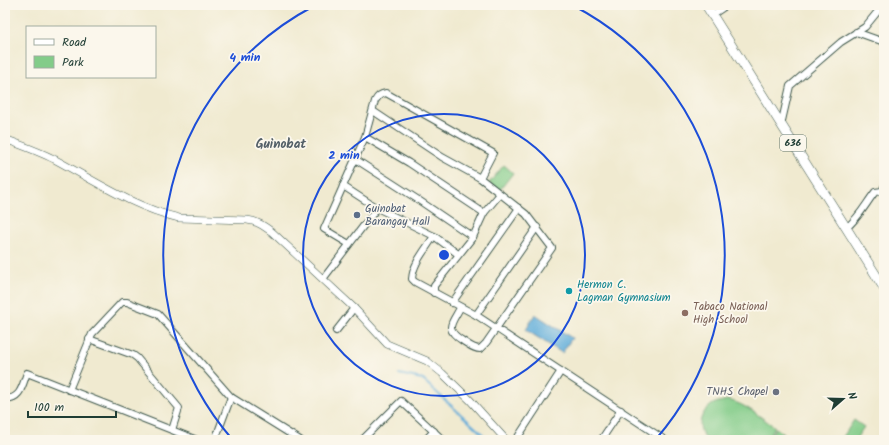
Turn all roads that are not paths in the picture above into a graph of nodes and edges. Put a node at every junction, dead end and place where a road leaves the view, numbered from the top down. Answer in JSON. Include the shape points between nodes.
{"nodes":[{"id":1,"x":706,"y":5,"type":"edge"},
{"id":2,"x":727,"y":5,"type":"edge"},
{"id":3,"x":883,"y":5,"type":"edge"},
{"id":4,"x":712,"y":15,"type":"junction"},
{"id":5,"x":856,"y":32,"type":"junction"},
{"id":6,"x":884,"y":42,"type":"edge"},
{"id":7,"x":373,"y":111,"type":"junction"},
{"id":8,"x":781,"y":125,"type":"junction"},
{"id":9,"x":365,"y":137,"type":"junction"},
{"id":10,"x":5,"y":139,"type":"edge"},
{"id":11,"x":355,"y":160,"type":"junction"},
{"id":12,"x":480,"y":178,"type":"junction"},
{"id":13,"x":343,"y":186,"type":"junction"},
{"id":14,"x":884,"y":187,"type":"edge"},
{"id":15,"x":500,"y":194,"type":"junction"},
{"id":16,"x":377,"y":208,"type":"junction"},
{"id":17,"x":519,"y":208,"type":"junction"},
{"id":18,"x":484,"y":213,"type":"junction"},
{"id":19,"x":537,"y":227,"type":"junction"},
{"id":20,"x":846,"y":228,"type":"junction"},
{"id":21,"x":434,"y":236,"type":"junction"},
{"id":22,"x":473,"y":237,"type":"junction"},
{"id":23,"x":349,"y":244,"type":"junction"},
{"id":24,"x":458,"y":254,"type":"junction"},
{"id":25,"x":323,"y":280,"type":"junction"},
{"id":26,"x":882,"y":286,"type":"edge"},
{"id":27,"x":434,"y":293,"type":"junction"},
{"id":28,"x":452,"y":303,"type":"junction"},
{"id":29,"x":354,"y":308,"type":"junction"},
{"id":30,"x":460,"y":308,"type":"junction"},
{"id":31,"x":476,"y":315,"type":"junction"},
{"id":32,"x":496,"y":329,"type":"junction"},
{"id":33,"x":336,"y":331,"type":"dead end"},
{"id":34,"x":90,"y":340,"type":"junction"},
{"id":35,"x":561,"y":371,"type":"junction"},
{"id":36,"x":69,"y":390,"type":"junction"},
{"id":37,"x":231,"y":397,"type":"junction"},
{"id":38,"x":5,"y":399,"type":"edge"},
{"id":39,"x":621,"y":410,"type":"junction"},
{"id":40,"x":172,"y":430,"type":"junction"},
{"id":41,"x":434,"y":431,"type":"junction"},
{"id":42,"x":197,"y":440,"type":"edge"},
{"id":43,"x":215,"y":440,"type":"edge"},
{"id":44,"x":300,"y":440,"type":"edge"},
{"id":45,"x":362,"y":440,"type":"edge"},
{"id":46,"x":425,"y":440,"type":"edge"},
{"id":47,"x":443,"y":440,"type":"edge"},
{"id":48,"x":506,"y":440,"type":"edge"},
{"id":49,"x":516,"y":440,"type":"edge"},
{"id":50,"x":601,"y":440,"type":"edge"},
{"id":51,"x":665,"y":440,"type":"edge"}],
"edges":[{"from":1,"to":4,"type":"main road","number":"636"},
{"from":2,"to":4,"type":"street"},
{"from":3,"to":5,"type":"street","via":[[865,27]]},
{"from":4,"to":8,"type":"main road","number":"636"},
{"from":5,"to":6,"type":"street"},
{"from":5,"to":8,"type":"street","via":[[840,42],[790,86]]},
{"from":7,"to":9,"type":"street"},
{"from":7,"to":12,"type":"street","via":[[442,157]]},
{"from":7,"to":12,"type":"street","via":[[378,96],[386,93],[493,153]]},
{"from":8,"to":20,"type":"main road","number":"636"},
{"from":9,"to":11,"type":"street"},
{"from":9,"to":18,"type":"street","via":[[410,163]]},
{"from":10,"to":25,"type":"street","via":[[52,158],[130,201],[169,215],[179,218],[254,220],[272,232]]},
{"from":11,"to":13,"type":"street"},
{"from":11,"to":22,"type":"street"},
{"from":12,"to":15,"type":"street"},
{"from":13,"to":16,"type":"street"},
{"from":13,"to":23,"type":"street","via":[[324,229]]},
{"from":14,"to":20,"type":"street","via":[[882,191],[875,192],[855,221]]},
{"from":15,"to":17,"type":"street"},
{"from":15,"to":18,"type":"street"},
{"from":16,"to":21,"type":"street"},
{"from":16,"to":23,"type":"street"},
{"from":17,"to":19,"type":"street"},
{"from":17,"to":28,"type":"street"},
{"from":18,"to":22,"type":"street"},
{"from":19,"to":31,"type":"street"},
{"from":19,"to":32,"type":"street","via":[[552,248]]},
{"from":20,"to":26,"type":"main road","number":"636"},
{"from":21,"to":24,"type":"street"},
{"from":21,"to":27,"type":"street","via":[[418,261],[412,277],[415,282]]},
{"from":22,"to":24,"type":"street"},
{"from":23,"to":25,"type":"street"},
{"from":24,"to":27,"type":"street","via":[[434,286]]},
{"from":25,"to":29,"type":"street"},
{"from":27,"to":28,"type":"street"},
{"from":28,"to":30,"type":"street"},
{"from":29,"to":33,"type":"street"},
{"from":29,"to":48,"type":"street","via":[[387,344],[427,362],[442,373]]},
{"from":30,"to":31,"type":"street"},
{"from":30,"to":32,"type":"street","via":[[451,331],[471,346],[480,349]]},
{"from":31,"to":32,"type":"street"},
{"from":32,"to":35,"type":"street"},
{"from":34,"to":36,"type":"street"},
{"from":34,"to":37,"type":"street","via":[[92,334],[122,302],[158,314]]},
{"from":34,"to":40,"type":"street","via":[[137,358],[179,408]]},
{"from":35,"to":39,"type":"street"},
{"from":35,"to":49,"type":"street"},
{"from":36,"to":38,"type":"street","via":[[26,373],[19,393],[14,398]]},
{"from":36,"to":40,"type":"street"},
{"from":37,"to":43,"type":"street"},
{"from":37,"to":44,"type":"street"},
{"from":39,"to":50,"type":"street"},
{"from":39,"to":51,"type":"street"},
{"from":40,"to":42,"type":"street"},
{"from":41,"to":45,"type":"street","via":[[401,401]]},
{"from":41,"to":46,"type":"street"},
{"from":41,"to":47,"type":"street"}]}
